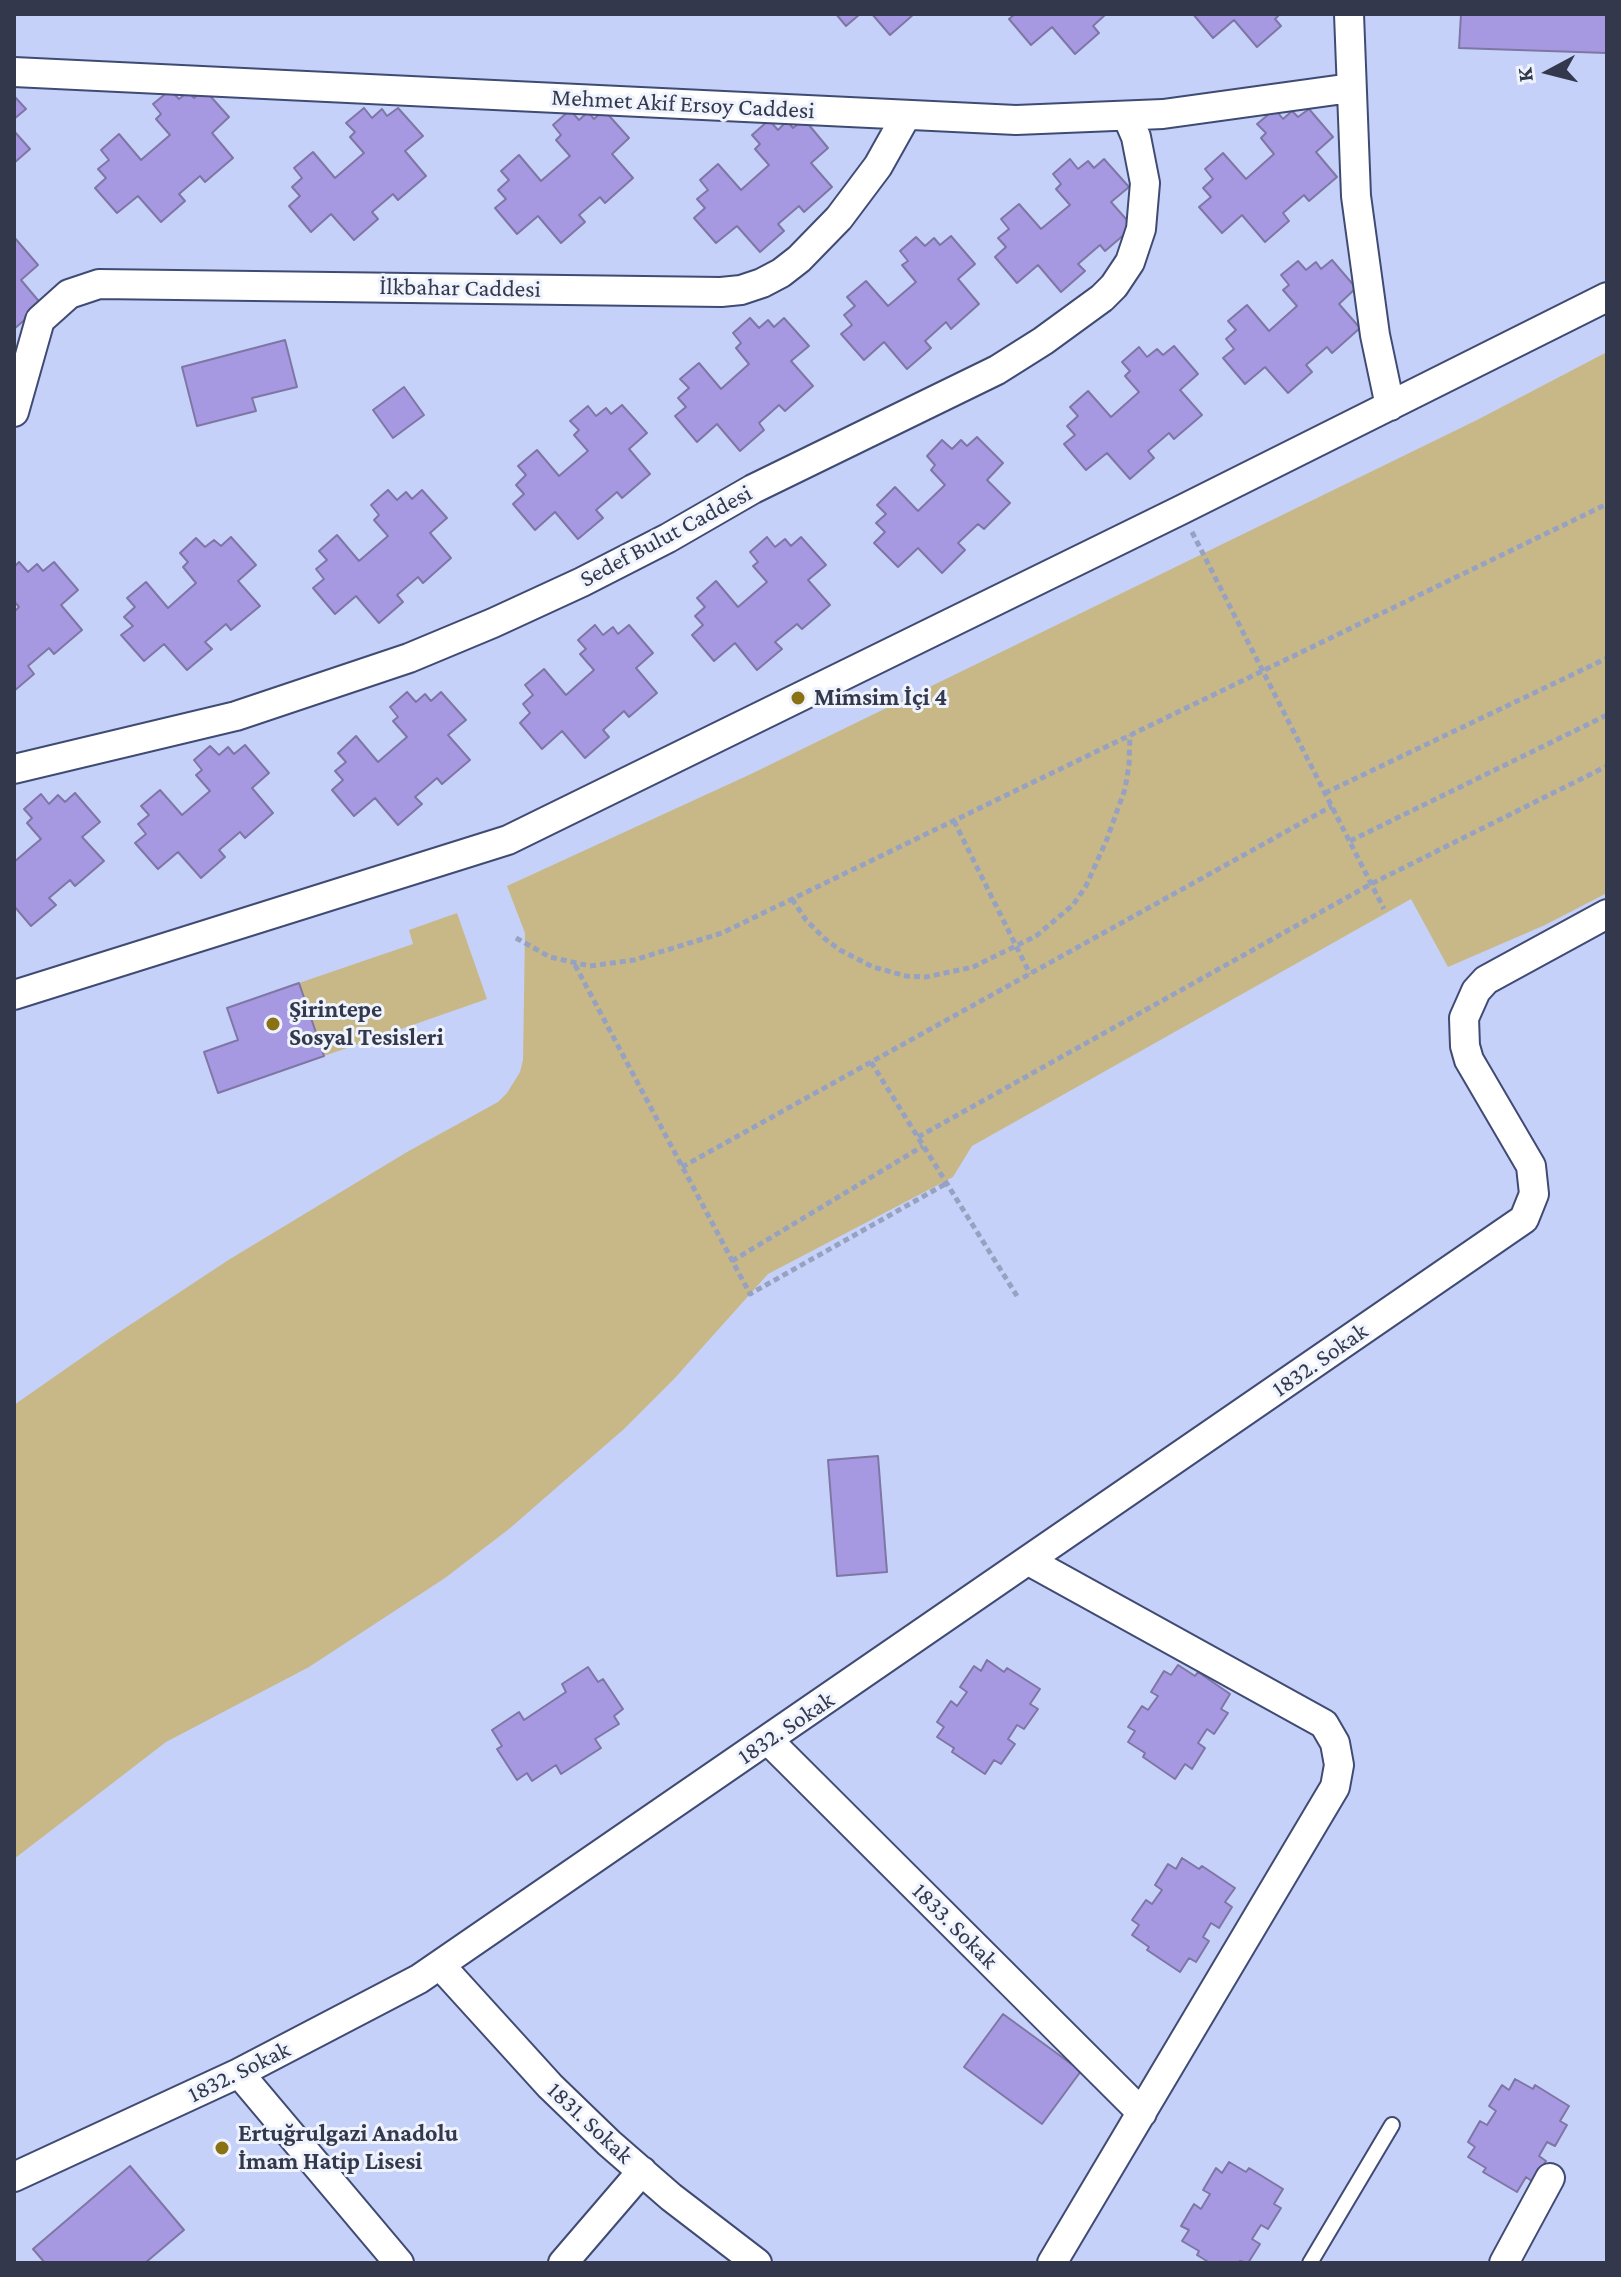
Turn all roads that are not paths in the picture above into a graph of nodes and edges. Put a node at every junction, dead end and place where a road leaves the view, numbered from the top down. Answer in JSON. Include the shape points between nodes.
{"nodes":[{"id":1,"x":1349,"y":14,"type":"edge"},
{"id":2,"x":14,"y":72,"type":"edge"},
{"id":3,"x":1351,"y":88,"type":"junction"},
{"id":4,"x":906,"y":116,"type":"junction"},
{"id":5,"x":1127,"y":116,"type":"junction"},
{"id":6,"x":1607,"y":297,"type":"edge"},
{"id":7,"x":1390,"y":406,"type":"junction"},
{"id":8,"x":14,"y":412,"type":"edge"},
{"id":9,"x":14,"y":769,"type":"edge"},
{"id":10,"x":1607,"y":914,"type":"edge"},
{"id":11,"x":14,"y":995,"type":"edge"},
{"id":12,"x":1029,"y":1561,"type":"junction"},
{"id":13,"x":768,"y":1740,"type":"junction"},
{"id":14,"x":440,"y":1965,"type":"junction"},
{"id":15,"x":239,"y":2073,"type":"junction"},
{"id":16,"x":1142,"y":2113,"type":"junction"},
{"id":17,"x":1392,"y":2125,"type":"dead end"},
{"id":18,"x":642,"y":2171,"type":"junction"},
{"id":19,"x":14,"y":2177,"type":"edge"},
{"id":20,"x":1550,"y":2178,"type":"dead end"},
{"id":21,"x":399,"y":2263,"type":"edge"},
{"id":22,"x":563,"y":2263,"type":"edge"},
{"id":23,"x":757,"y":2263,"type":"edge"},
{"id":24,"x":1052,"y":2263,"type":"edge"},
{"id":25,"x":1310,"y":2263,"type":"edge"},
{"id":26,"x":1504,"y":2263,"type":"edge"}],
"edges":[{"from":1,"to":3,"type":"street"},
{"from":2,"to":4,"type":"street","name":"Mehmet Akif Ersoy Caddesi"},
{"from":3,"to":5,"type":"street","name":"Mehmet Akif Ersoy Caddesi"},
{"from":3,"to":7,"type":"street","via":[[1364,264]]},
{"from":4,"to":5,"type":"street","name":"Mehmet Akif Ersoy Caddesi"},
{"from":4,"to":8,"type":"street","name":"İlkbahar Caddesi","via":[[878,166],[839,218],[781,273],[751,286],[721,292],[99,284],[69,294],[40,320]]},
{"from":5,"to":9,"type":"street","name":"Sedef Bulut Caddesi","via":[[1145,183],[1141,229],[1130,262],[1102,298],[997,370],[753,489],[582,582],[409,658],[236,716]]},
{"from":6,"to":7,"type":"street"},
{"from":7,"to":11,"type":"street","via":[[508,840]]},
{"from":10,"to":12,"type":"street","name":"1832. Sokak","via":[[1486,980],[1464,1018],[1469,1060],[1531,1166],[1534,1194],[1524,1219]]},
{"from":12,"to":13,"type":"street","name":"1832. Sokak"},
{"from":12,"to":16,"type":"street","via":[[1324,1724],[1338,1754],[1335,1787]]},
{"from":13,"to":14,"type":"street","name":"1832. Sokak"},
{"from":13,"to":16,"type":"street","name":"1833. Sokak"},
{"from":14,"to":15,"type":"street","name":"1832. Sokak"},
{"from":14,"to":18,"type":"street","name":"1831. Sokak","via":[[550,2086]]},
{"from":15,"to":19,"type":"street","name":"1832. Sokak"},
{"from":15,"to":21,"type":"street"},
{"from":16,"to":24,"type":"street"},
{"from":17,"to":25,"type":"lane"},
{"from":18,"to":22,"type":"street"},
{"from":18,"to":23,"type":"street","name":"1831. Sokak"},
{"from":20,"to":26,"type":"street"}]}
